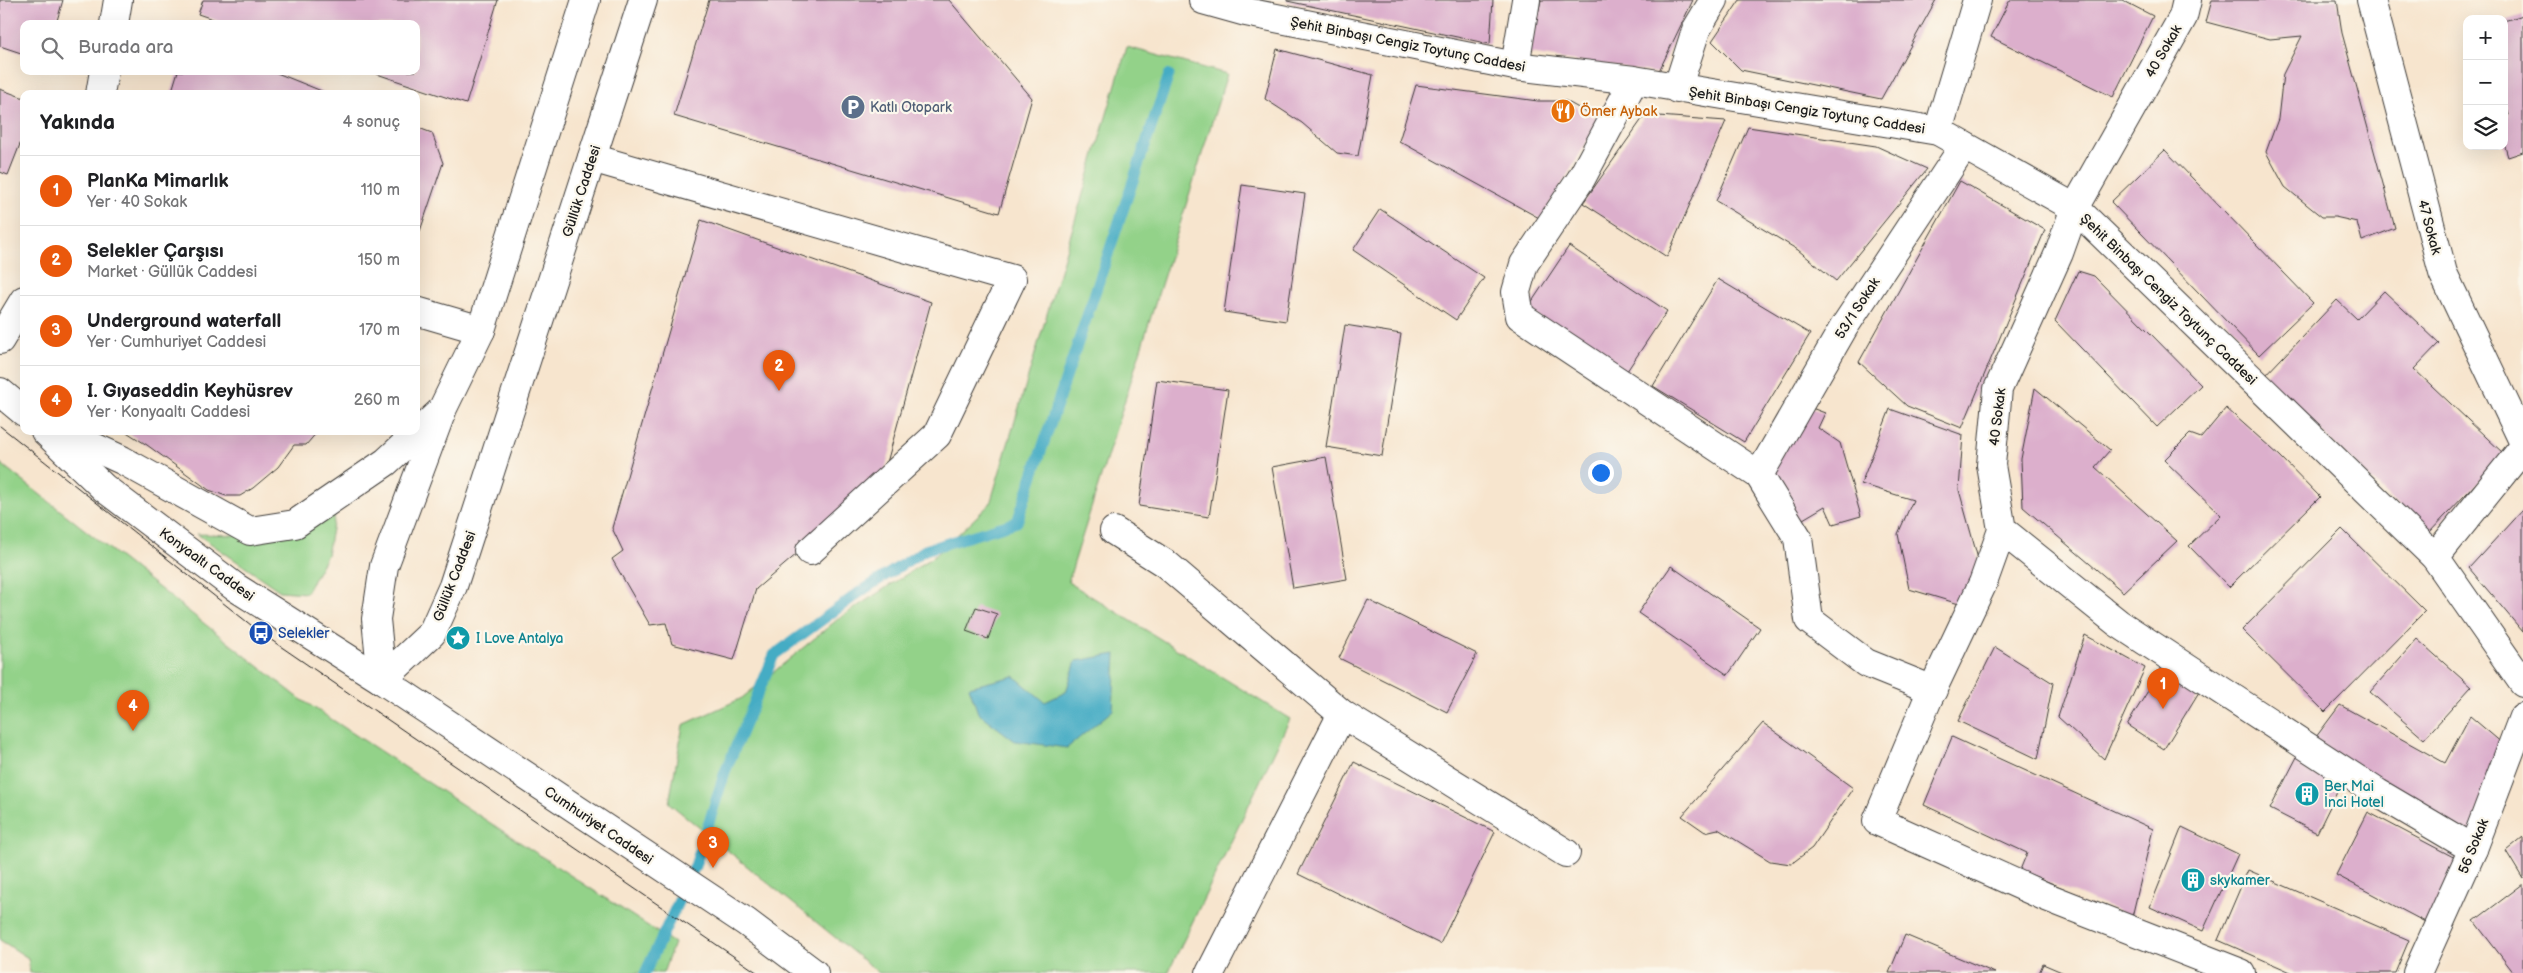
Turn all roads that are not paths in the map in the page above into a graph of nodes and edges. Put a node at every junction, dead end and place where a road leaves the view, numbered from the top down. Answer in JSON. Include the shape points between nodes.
{"nodes":[{"id":1,"x":118,"y":0,"type":"edge"},
{"id":2,"x":586,"y":0,"type":"edge"},
{"id":3,"x":643,"y":0,"type":"edge"},
{"id":4,"x":1203,"y":0,"type":"edge"},
{"id":5,"x":1526,"y":0,"type":"edge"},
{"id":6,"x":1714,"y":0,"type":"edge"},
{"id":7,"x":1977,"y":0,"type":"edge"},
{"id":8,"x":2187,"y":0,"type":"edge"},
{"id":9,"x":2371,"y":0,"type":"edge"},
{"id":10,"x":1247,"y":6,"type":"edge"},
{"id":11,"x":115,"y":20,"type":"edge"},
{"id":12,"x":1515,"y":66,"type":"junction"},
{"id":13,"x":103,"y":75,"type":"edge"},
{"id":14,"x":1634,"y":80,"type":"junction"},
{"id":15,"x":1677,"y":89,"type":"junction"},
{"id":16,"x":101,"y":90,"type":"edge"},
{"id":17,"x":1938,"y":131,"type":"junction"},
{"id":18,"x":1964,"y":146,"type":"junction"},
{"id":19,"x":592,"y":158,"type":"junction"},
{"id":20,"x":2075,"y":208,"type":"junction"},
{"id":21,"x":20,"y":307,"type":"edge"},
{"id":22,"x":420,"y":312,"type":"edge"},
{"id":23,"x":481,"y":330,"type":"junction"},
{"id":24,"x":0,"y":340,"type":"edge"},
{"id":25,"x":0,"y":392,"type":"edge"},
{"id":26,"x":443,"y":408,"type":"junction"},
{"id":27,"x":20,"y":409,"type":"edge"},
{"id":28,"x":420,"y":430,"type":"edge"},
{"id":29,"x":2521,"y":432,"type":"edge"},
{"id":30,"x":49,"y":435,"type":"edge"},
{"id":31,"x":68,"y":435,"type":"edge"},
{"id":32,"x":414,"y":435,"type":"edge"},
{"id":33,"x":1759,"y":475,"type":"junction"},
{"id":34,"x":2002,"y":530,"type":"junction"},
{"id":35,"x":1114,"y":531,"type":"dead end"},
{"id":36,"x":810,"y":551,"type":"dead end"},
{"id":37,"x":2435,"y":557,"type":"junction"},
{"id":38,"x":382,"y":680,"type":"junction"},
{"id":39,"x":2523,"y":683,"type":"edge"},
{"id":40,"x":1934,"y":690,"type":"junction"},
{"id":41,"x":1342,"y":714,"type":"junction"},
{"id":42,"x":2523,"y":717,"type":"edge"},
{"id":43,"x":2473,"y":849,"type":"junction"},
{"id":44,"x":1566,"y":853,"type":"dead end"},
{"id":45,"x":2210,"y":966,"type":"edge"},
{"id":46,"x":814,"y":973,"type":"edge"},
{"id":47,"x":1210,"y":973,"type":"edge"},
{"id":48,"x":2242,"y":973,"type":"edge"},
{"id":49,"x":2417,"y":973,"type":"edge"}],
"edges":[{"from":1,"to":11,"type":"street"},
{"from":2,"to":23,"type":"street"},
{"from":3,"to":19,"type":"street","name":"Güllük Caddesi"},
{"from":4,"to":10,"type":"street","name":"Şehit Binbaşı Cengiz Toytunç Caddesi"},
{"from":5,"to":12,"type":"street"},
{"from":6,"to":15,"type":"street","via":[[1696,30]]},
{"from":7,"to":17,"type":"street"},
{"from":8,"to":20,"type":"street","name":"40 Sokak","via":[[2183,17]]},
{"from":9,"to":29,"type":"street","name":"47 Sokak","via":[[2443,273]]},
{"from":10,"to":12,"type":"street","name":"Şehit Binbaşı Cengiz Toytunç Caddesi"},
{"from":12,"to":14,"type":"street","name":"Şehit Binbaşı Cengiz Toytunç Caddesi"},
{"from":13,"to":16,"type":"street"},
{"from":14,"to":15,"type":"street","name":"Şehit Binbaşı Cengiz Toytunç Caddesi"},
{"from":14,"to":33,"type":"street","via":[[1581,179],[1524,264],[1516,292],[1520,316]]},
{"from":15,"to":17,"type":"street","name":"Şehit Binbaşı Cengiz Toytunç Caddesi"},
{"from":17,"to":18,"type":"street","name":"Şehit Binbaşı Cengiz Toytunç Caddesi"},
{"from":18,"to":20,"type":"street","name":"Şehit Binbaşı Cengiz Toytunç Caddesi"},
{"from":18,"to":33,"type":"street","name":"53/1 Sokak","via":[[1844,327]]},
{"from":19,"to":36,"type":"street","via":[[1012,279],[936,435]]},
{"from":19,"to":38,"type":"street","name":"Güllük Caddesi","via":[[453,586],[432,633]]},
{"from":20,"to":34,"type":"street","name":"40 Sokak","via":[[2059,253],[1998,389],[1991,466]]},
{"from":20,"to":37,"type":"street","name":"Şehit Binbaşı Cengiz Toytunç Caddesi"},
{"from":21,"to":24,"type":"street"},
{"from":22,"to":23,"type":"street"},
{"from":23,"to":26,"type":"street"},
{"from":25,"to":27,"type":"street"},
{"from":26,"to":28,"type":"street"},
{"from":26,"to":38,"type":"street","via":[[384,566],[376,619]]},
{"from":29,"to":37,"type":"street"},
{"from":30,"to":38,"type":"street","name":"Konyaaltı Caddesi","via":[[104,488],[235,587]]},
{"from":31,"to":32,"type":"street","via":[[122,460],[250,531],[295,524],[386,462]]},
{"from":33,"to":40,"type":"street","via":[[1798,538],[1809,620],[1866,662]]},
{"from":34,"to":40,"type":"street","name":"40 Sokak","via":[[1983,583]]},
{"from":34,"to":43,"type":"street","via":[[2118,623],[2378,793]]},
{"from":35,"to":41,"type":"street","via":[[1166,564]]},
{"from":37,"to":39,"type":"street","name":"Şehit Binbaşı Cengiz Toytunç Caddesi"},
{"from":38,"to":46,"type":"street","name":"Cumhuriyet Caddesi","via":[[746,922]]},
{"from":40,"to":45,"type":"street","name":"40 Sokak","via":[[1877,821]]},
{"from":41,"to":44,"type":"street"},
{"from":41,"to":47,"type":"street"},
{"from":42,"to":43,"type":"street","name":"56 Sokak"},
{"from":43,"to":49,"type":"street","name":"56 Sokak"},
{"from":45,"to":48,"type":"street"}]}
